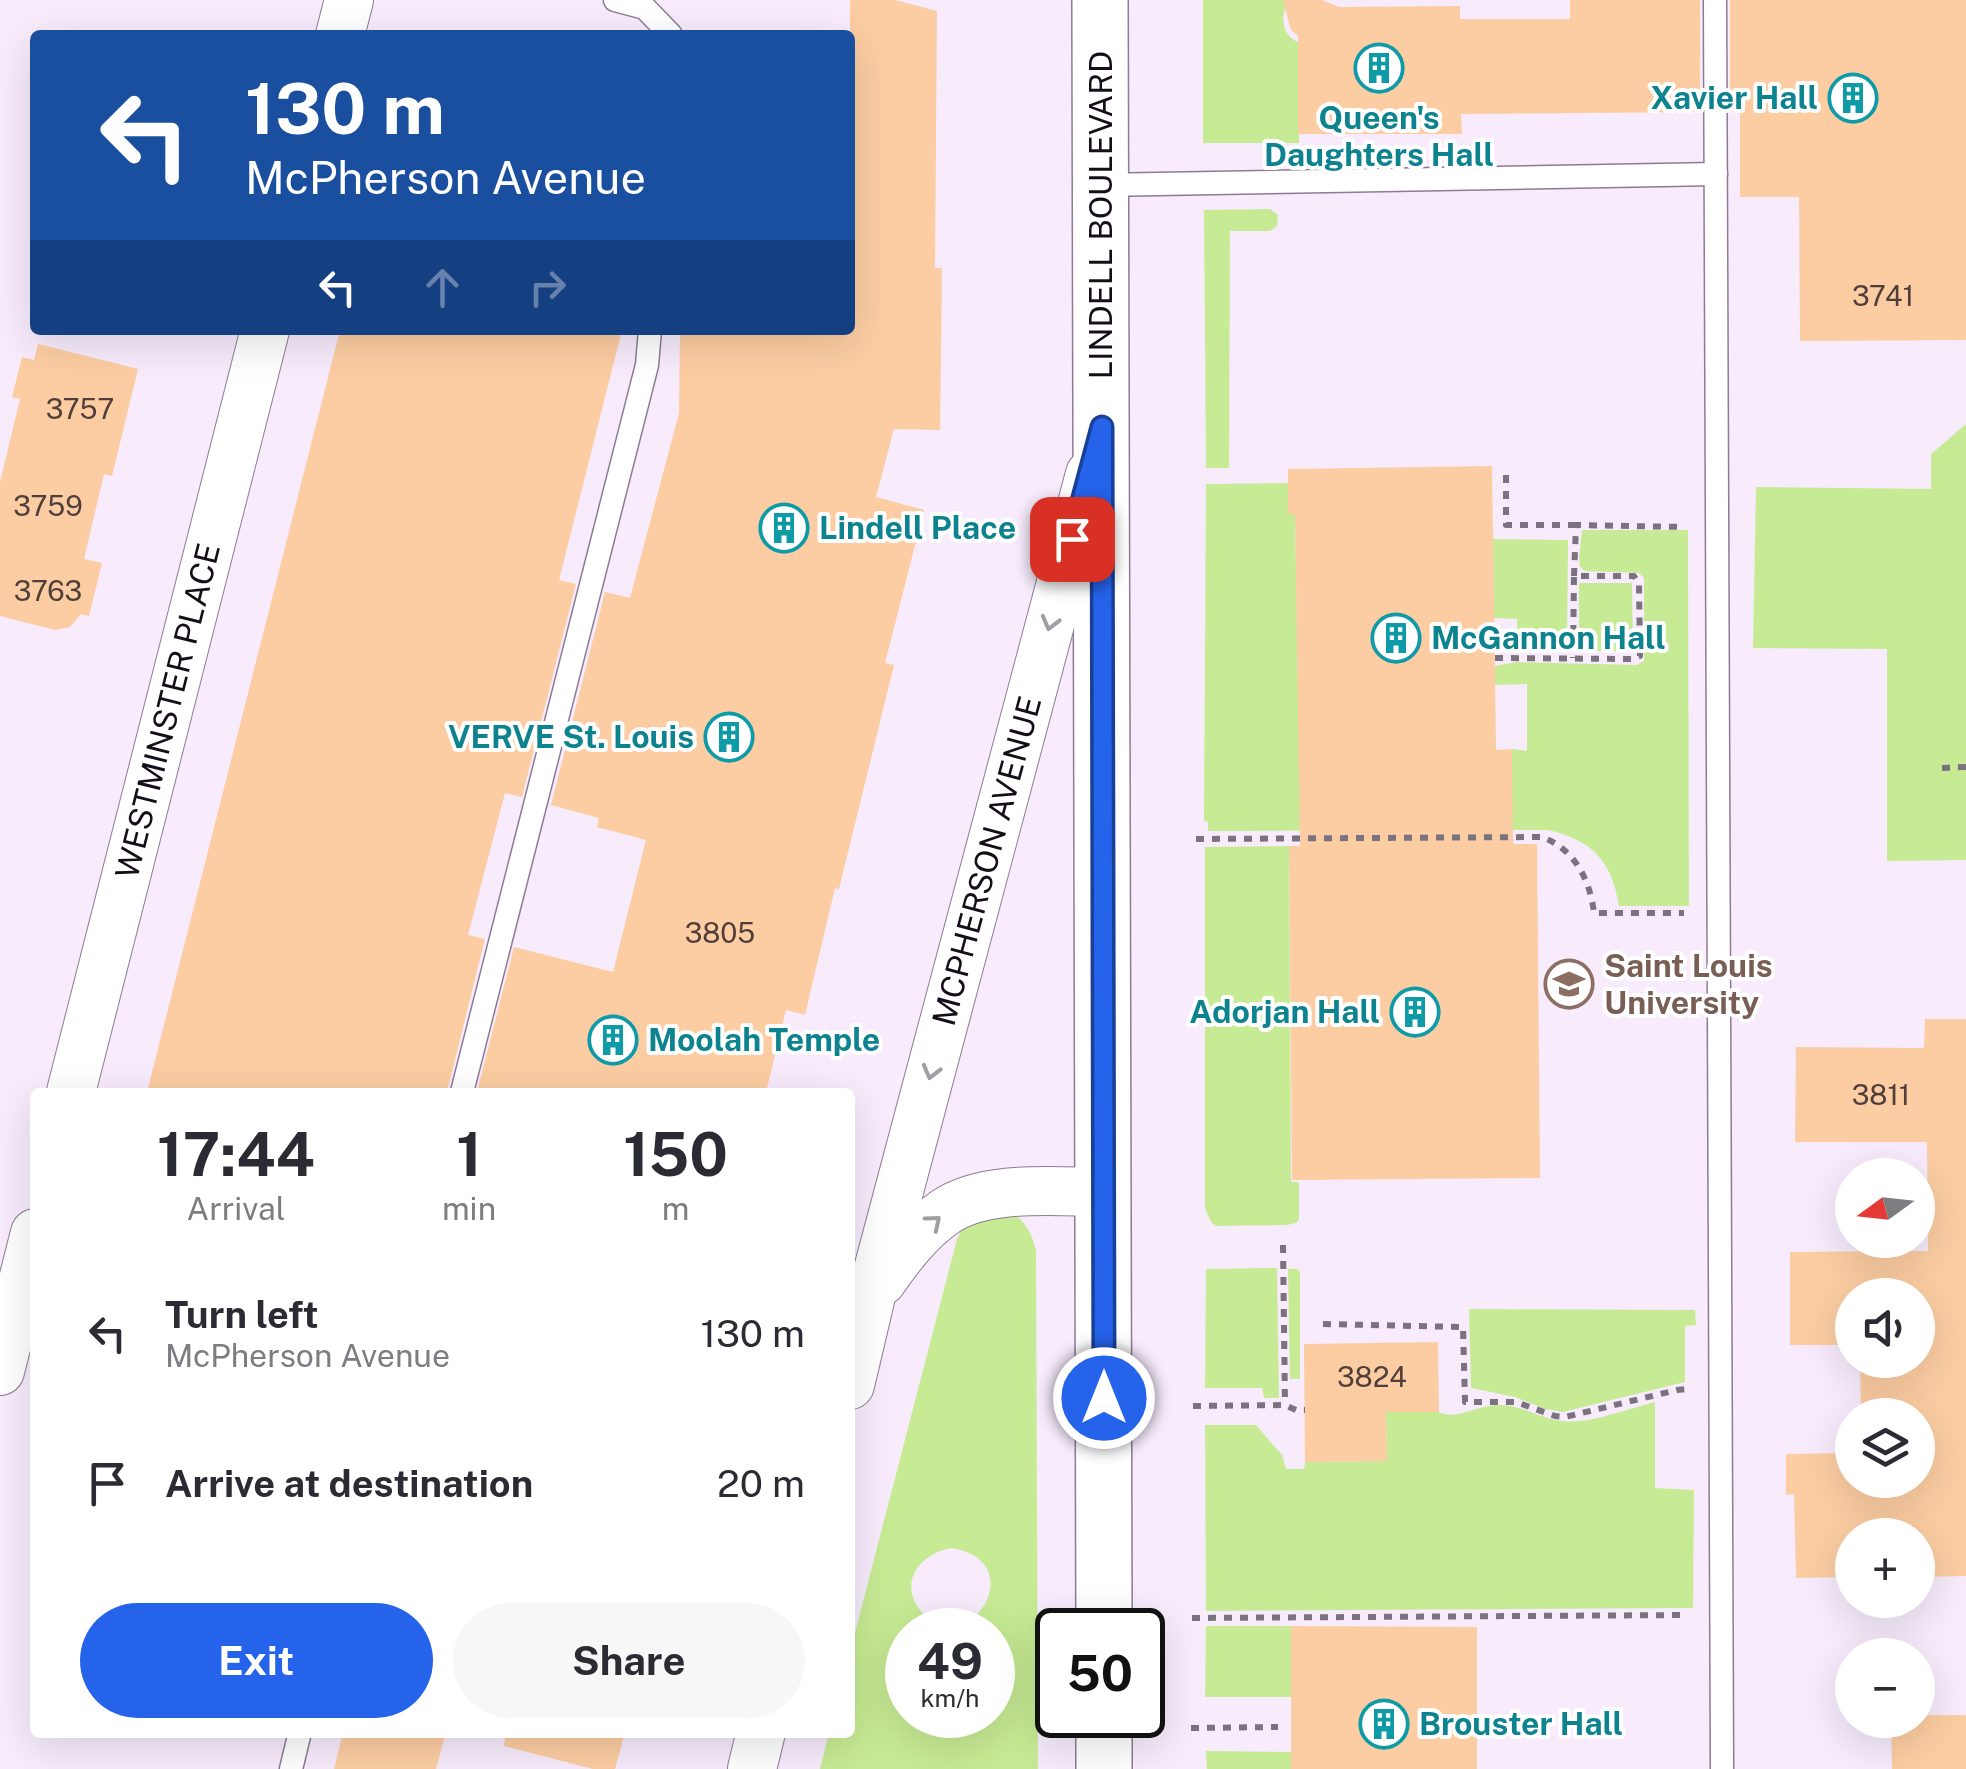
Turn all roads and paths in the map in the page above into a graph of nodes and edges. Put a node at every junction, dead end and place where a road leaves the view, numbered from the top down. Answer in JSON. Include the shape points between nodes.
{"nodes":[{"id":1,"x":350,"y":0,"type":"edge"},
{"id":2,"x":615,"y":0,"type":"edge"},
{"id":3,"x":1100,"y":0,"type":"edge"},
{"id":4,"x":1714,"y":0,"type":"edge"},
{"id":5,"x":341,"y":30,"type":"edge"},
{"id":6,"x":667,"y":30,"type":"edge"},
{"id":7,"x":1716,"y":174,"type":"junction"},
{"id":8,"x":1100,"y":185,"type":"junction"},
{"id":9,"x":264,"y":335,"type":"edge"},
{"id":10,"x":650,"y":335,"type":"edge"},
{"id":11,"x":1102,"y":427,"type":"junction"},
{"id":12,"x":1506,"y":474,"type":"dead end"},
{"id":13,"x":1576,"y":525,"type":"junction"},
{"id":14,"x":1717,"y":527,"type":"junction"},
{"id":15,"x":1574,"y":576,"type":"junction"},
{"id":16,"x":1494,"y":658,"type":"dead end"},
{"id":17,"x":1573,"y":658,"type":"junction"},
{"id":18,"x":1966,"y":767,"type":"edge"},
{"id":19,"x":1942,"y":768,"type":"dead end"},
{"id":20,"x":1196,"y":839,"type":"dead end"},
{"id":21,"x":1719,"y":913,"type":"junction"},
{"id":22,"x":72,"y":1088,"type":"edge"},
{"id":23,"x":463,"y":1088,"type":"edge"},
{"id":24,"x":1104,"y":1192,"type":"junction"},
{"id":25,"x":1283,"y":1245,"type":"dead end"},
{"id":26,"x":30,"y":1253,"type":"edge"},
{"id":27,"x":872,"y":1296,"type":"junction"},
{"id":28,"x":1322,"y":1324,"type":"dead end"},
{"id":29,"x":855,"y":1364,"type":"edge"},
{"id":30,"x":0,"y":1370,"type":"edge"},
{"id":31,"x":1722,"y":1389,"type":"junction"},
{"id":32,"x":1285,"y":1405,"type":"junction"},
{"id":33,"x":1193,"y":1406,"type":"dead end"},
{"id":34,"x":1306,"y":1410,"type":"dead end"},
{"id":35,"x":1104,"y":1608,"type":"edge"},
{"id":36,"x":1722,"y":1615,"type":"junction"},
{"id":37,"x":1192,"y":1618,"type":"dead end"},
{"id":38,"x":1278,"y":1727,"type":"dead end"},
{"id":39,"x":1191,"y":1728,"type":"dead end"},
{"id":40,"x":299,"y":1738,"type":"edge"},
{"id":41,"x":760,"y":1738,"type":"edge"},
{"id":42,"x":1104,"y":1738,"type":"edge"},
{"id":43,"x":291,"y":1769,"type":"edge"},
{"id":44,"x":752,"y":1769,"type":"edge"},
{"id":45,"x":1104,"y":1769,"type":"edge"},
{"id":46,"x":1722,"y":1769,"type":"edge"}],
"edges":[{"from":1,"to":5,"type":"street"},
{"from":2,"to":6,"type":"lane","via":[[646,8]]},
{"from":3,"to":8,"type":"main road","name":"LINDELL BOULEVARD"},
{"from":4,"to":7,"type":"lane"},
{"from":7,"to":8,"type":"lane"},
{"from":7,"to":14,"type":"lane"},
{"from":8,"to":11,"type":"main road","name":"LINDELL BOULEVARD"},
{"from":9,"to":22,"type":"street","name":"WESTMINSTER PLACE"},
{"from":10,"to":23,"type":"lane"},
{"from":11,"to":24,"type":"main road","name":"LINDELL BOULEVARD"},
{"from":11,"to":27,"type":"street","name":"MCPHERSON AVENUE","one_way":true},
{"from":12,"to":13,"type":"path","via":[[1506,524]]},
{"from":13,"to":14,"type":"path"},
{"from":13,"to":15,"type":"path"},
{"from":14,"to":21,"type":"lane"},
{"from":15,"to":17,"type":"path"},
{"from":15,"to":17,"type":"path","via":[[1634,576],[1640,656]]},
{"from":16,"to":17,"type":"path"},
{"from":18,"to":19,"type":"path"},
{"from":20,"to":21,"type":"path","via":[[1542,836],[1584,872],[1594,913]]},
{"from":21,"to":31,"type":"lane"},
{"from":27,"to":24,"type":"street","name":"MCPHERSON AVENUE","one_way":true,"via":[[920,1233],[969,1200]]},
{"from":24,"to":35,"type":"main road","name":"LINDELL BOULEVARD"},
{"from":25,"to":32,"type":"path"},
{"from":26,"to":30,"type":"street"},
{"from":27,"to":29,"type":"street","name":"MCPHERSON AVENUE"},
{"from":28,"to":31,"type":"path","via":[[1463,1327],[1465,1402],[1516,1402],[1566,1417],[1677,1390]]},
{"from":31,"to":36,"type":"lane"},
{"from":32,"to":33,"type":"path"},
{"from":32,"to":34,"type":"path"},
{"from":36,"to":37,"type":"path"},
{"from":36,"to":46,"type":"lane"},
{"from":38,"to":39,"type":"path"},
{"from":40,"to":43,"type":"lane"},
{"from":41,"to":44,"type":"street"},
{"from":42,"to":45,"type":"main road"}]}
